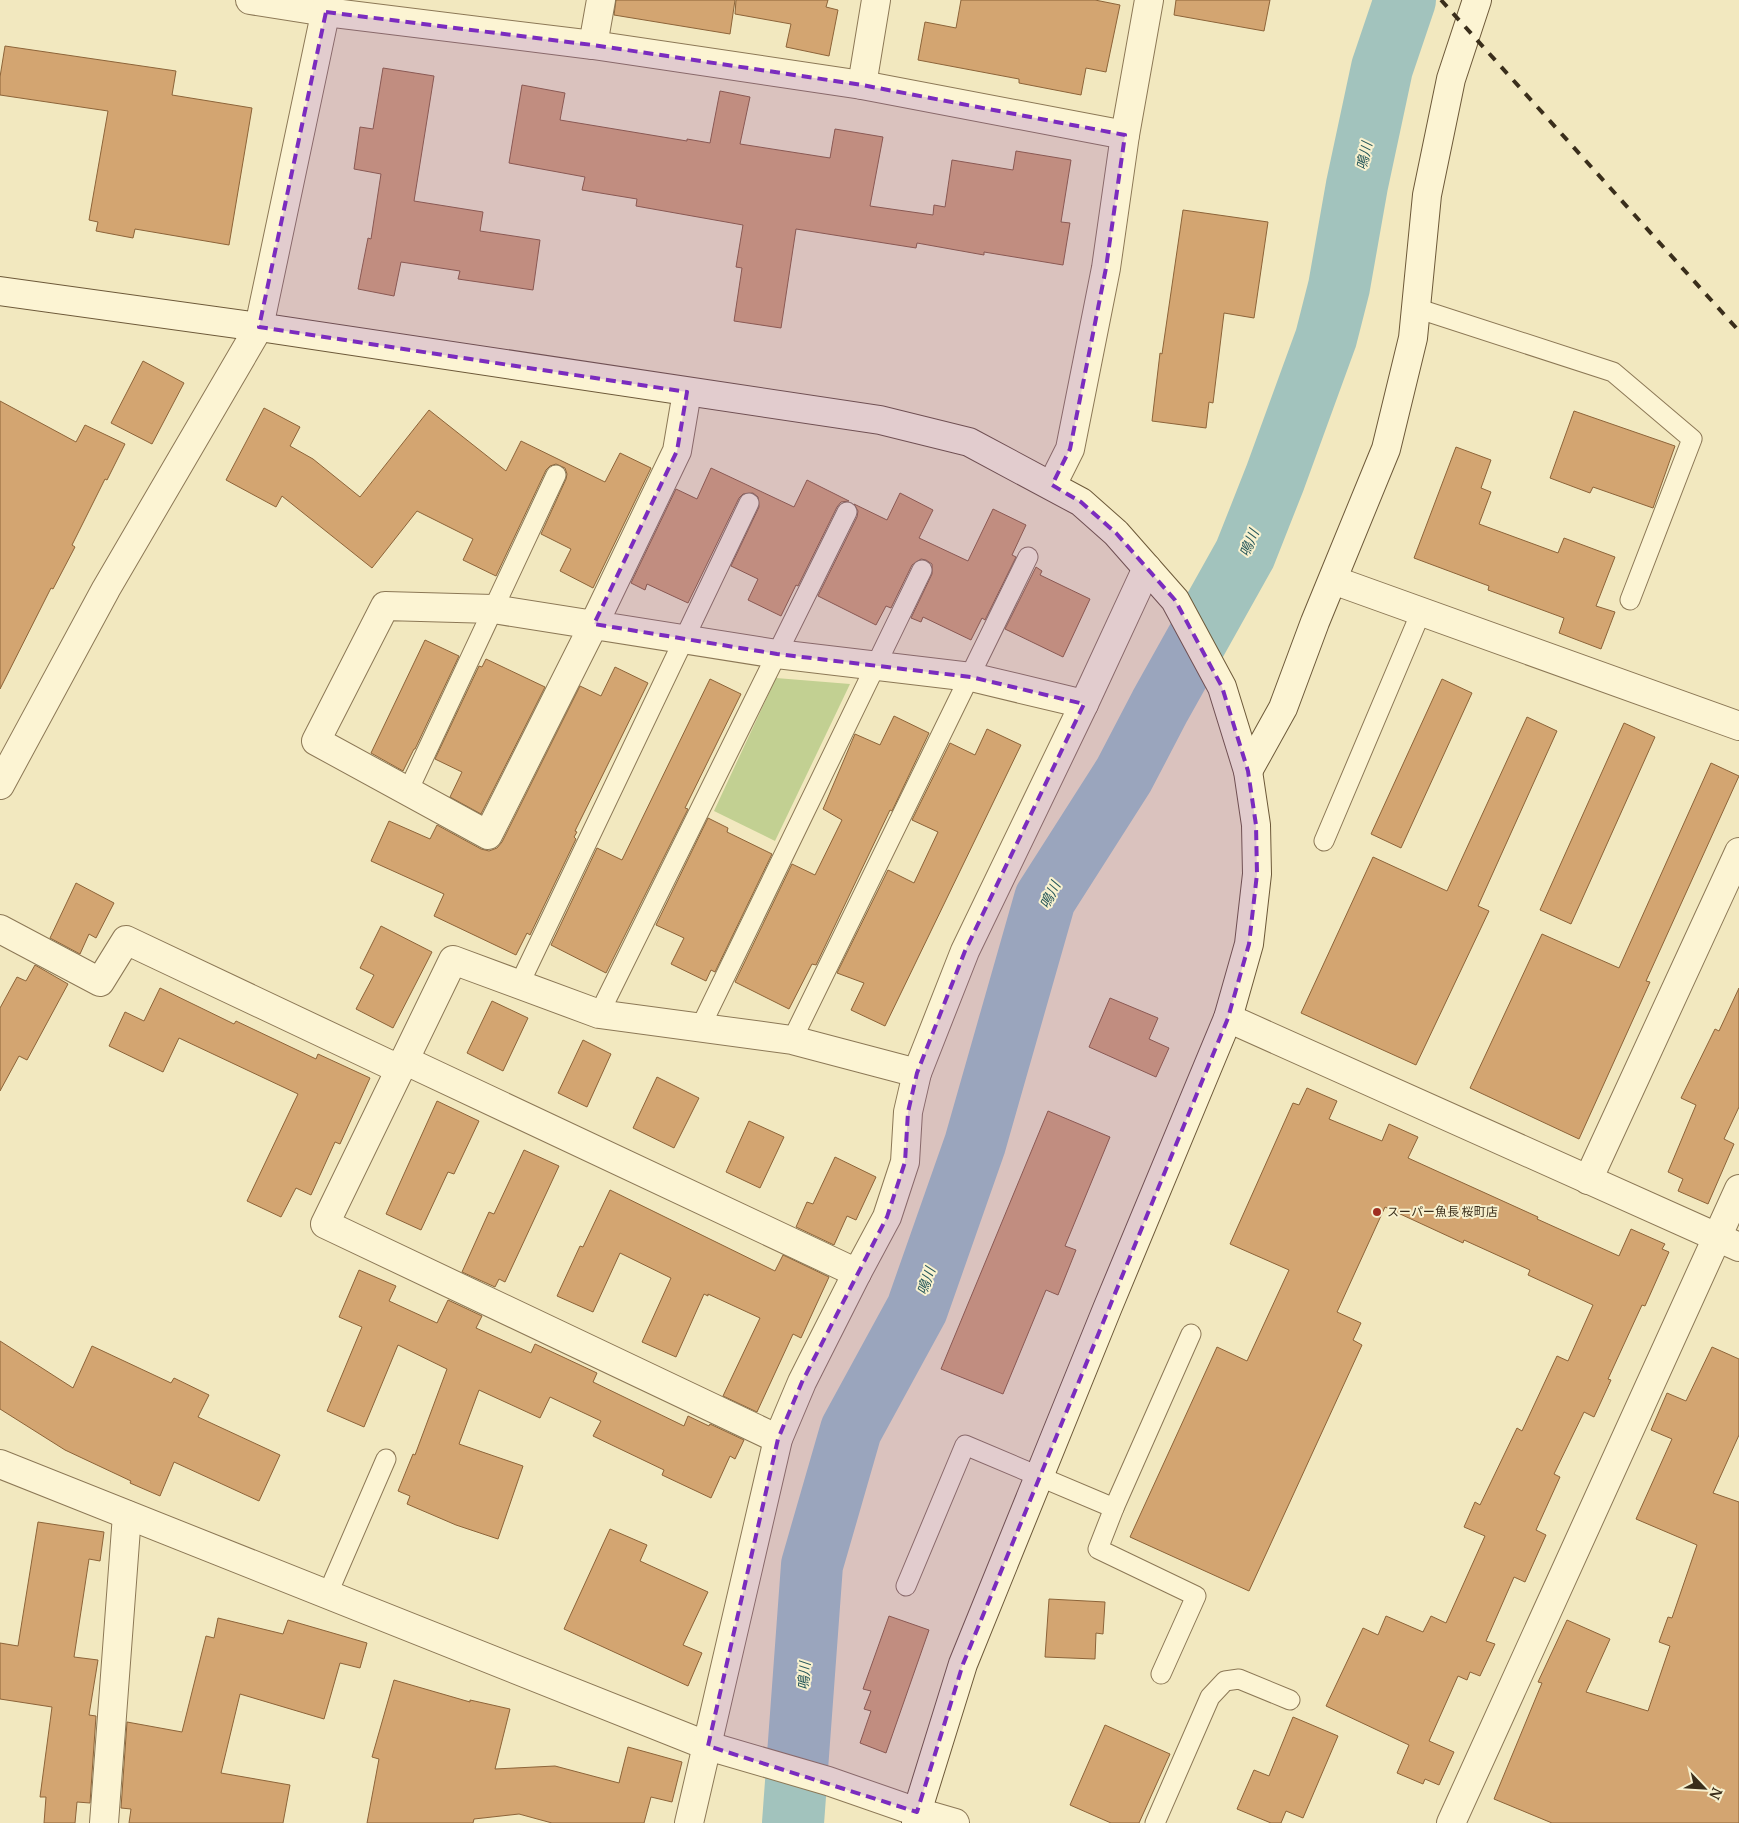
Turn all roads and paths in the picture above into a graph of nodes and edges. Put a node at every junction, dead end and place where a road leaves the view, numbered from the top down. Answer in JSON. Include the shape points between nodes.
{"nodes":[{"id":1,"x":250,"y":0,"type":"edge"},
{"id":2,"x":601,"y":0,"type":"edge"},
{"id":3,"x":876,"y":0,"type":"edge"},
{"id":4,"x":1149,"y":0,"type":"edge"},
{"id":5,"x":1477,"y":0,"type":"edge"},
{"id":6,"x":327,"y":6,"type":"edge"},
{"id":7,"x":593,"y":45,"type":"junction"},
{"id":8,"x":862,"y":85,"type":"junction"},
{"id":9,"x":1125,"y":135,"type":"junction"},
{"id":10,"x":0,"y":291,"type":"edge"},
{"id":11,"x":1416,"y":308,"type":"junction"},
{"id":12,"x":259,"y":327,"type":"junction"},
{"id":13,"x":687,"y":392,"type":"junction"},
{"id":14,"x":556,"y":475,"type":"dead end"},
{"id":15,"x":1052,"y":485,"type":"junction"},
{"id":16,"x":749,"y":503,"type":"dead end"},
{"id":17,"x":847,"y":512,"type":"dead end"},
{"id":18,"x":1028,"y":557,"type":"dead end"},
{"id":19,"x":1147,"y":568,"type":"junction"},
{"id":20,"x":922,"y":570,"type":"dead end"},
{"id":21,"x":1333,"y":580,"type":"junction"},
{"id":22,"x":1630,"y":600,"type":"dead end"},
{"id":23,"x":493,"y":609,"type":"junction"},
{"id":24,"x":1422,"y":612,"type":"junction"},
{"id":25,"x":594,"y":624,"type":"junction"},
{"id":26,"x":684,"y":640,"type":"junction"},
{"id":27,"x":777,"y":654,"type":"junction"},
{"id":28,"x":875,"y":666,"type":"junction"},
{"id":29,"x":971,"y":677,"type":"junction"},
{"id":30,"x":1084,"y":704,"type":"junction"},
{"id":31,"x":1739,"y":726,"type":"edge"},
{"id":32,"x":1248,"y":771,"type":"junction"},
{"id":33,"x":0,"y":785,"type":"edge"},
{"id":34,"x":408,"y":791,"type":"junction"},
{"id":35,"x":1324,"y":841,"type":"dead end"},
{"id":36,"x":1739,"y":852,"type":"edge"},
{"id":37,"x":0,"y":929,"type":"edge"},
{"id":38,"x":519,"y":985,"type":"junction"},
{"id":39,"x":599,"y":1014,"type":"junction"},
{"id":40,"x":1228,"y":1018,"type":"junction"},
{"id":41,"x":700,"y":1028,"type":"junction"},
{"id":42,"x":792,"y":1040,"type":"junction"},
{"id":43,"x":401,"y":1065,"type":"junction"},
{"id":44,"x":917,"y":1073,"type":"junction"},
{"id":45,"x":1588,"y":1180,"type":"junction"},
{"id":46,"x":1739,"y":1189,"type":"edge"},
{"id":47,"x":1728,"y":1242,"type":"edge"},
{"id":48,"x":857,"y":1273,"type":"junction"},
{"id":49,"x":1192,"y":1334,"type":"dead end"},
{"id":50,"x":778,"y":1439,"type":"junction"},
{"id":51,"x":386,"y":1459,"type":"dead end"},
{"id":52,"x":0,"y":1464,"type":"edge"},
{"id":53,"x":1039,"y":1477,"type":"junction"},
{"id":54,"x":1114,"y":1508,"type":"junction"},
{"id":55,"x":127,"y":1515,"type":"junction"},
{"id":56,"x":906,"y":1586,"type":"dead end"},
{"id":57,"x":328,"y":1593,"type":"junction"},
{"id":58,"x":1161,"y":1674,"type":"dead end"},
{"id":59,"x":1290,"y":1700,"type":"dead end"},
{"id":60,"x":708,"y":1746,"type":"junction"},
{"id":61,"x":916,"y":1818,"type":"edge"},
{"id":62,"x":104,"y":1823,"type":"edge"},
{"id":63,"x":689,"y":1823,"type":"edge"},
{"id":64,"x":955,"y":1823,"type":"edge"},
{"id":65,"x":1155,"y":1823,"type":"edge"},
{"id":66,"x":1450,"y":1823,"type":"edge"}],
"edges":[{"from":1,"to":6,"type":"street"},
{"from":2,"to":7,"type":"street"},
{"from":3,"to":8,"type":"street"},
{"from":4,"to":9,"type":"street"},
{"from":5,"to":11,"type":"street","via":[[1451,79],[1427,195]]},
{"from":6,"to":7,"type":"street"},
{"from":6,"to":12,"type":"street"},
{"from":7,"to":8,"type":"street"},
{"from":8,"to":9,"type":"street"},
{"from":9,"to":15,"type":"street","via":[[1106,268],[1070,449]]},
{"from":10,"to":12,"type":"street"},
{"from":11,"to":21,"type":"street","via":[[1413,338],[1386,449]]},
{"from":11,"to":22,"type":"lane","via":[[1613,372],[1692,440]]},
{"from":12,"to":13,"type":"street"},
{"from":12,"to":33,"type":"street","via":[[106,589]]},
{"from":13,"to":15,"type":"street","via":[[880,420],[969,442]]},
{"from":13,"to":25,"type":"street","via":[[677,451]]},
{"from":14,"to":23,"type":"lane"},
{"from":15,"to":19,"type":"street","via":[[1081,502]]},
{"from":16,"to":26,"type":"lane"},
{"from":17,"to":27,"type":"lane"},
{"from":18,"to":29,"type":"lane"},
{"from":19,"to":30,"type":"street"},
{"from":19,"to":32,"type":"street","via":[[1175,600],[1222,687]]},
{"from":20,"to":28,"type":"lane"},
{"from":21,"to":24,"type":"street"},
{"from":21,"to":32,"type":"street","via":[[1283,708]]},
{"from":23,"to":25,"type":"street"},
{"from":23,"to":34,"type":"lane"},
{"from":23,"to":34,"type":"street","via":[[386,606],[316,741]]},
{"from":24,"to":31,"type":"street"},
{"from":24,"to":35,"type":"lane"},
{"from":25,"to":26,"type":"street"},
{"from":25,"to":34,"type":"street","via":[[488,835]]},
{"from":26,"to":27,"type":"street"},
{"from":26,"to":38,"type":"lane"},
{"from":27,"to":28,"type":"street"},
{"from":27,"to":39,"type":"lane"},
{"from":28,"to":29,"type":"street"},
{"from":28,"to":41,"type":"lane"},
{"from":29,"to":30,"type":"street"},
{"from":29,"to":42,"type":"lane"},
{"from":30,"to":44,"type":"street","via":[[965,950]]},
{"from":32,"to":40,"type":"street","via":[[1256,824],[1257,874],[1249,944]]},
{"from":36,"to":45,"type":"street"},
{"from":37,"to":43,"type":"street","via":[[100,982],[126,940]]},
{"from":38,"to":39,"type":"street"},
{"from":38,"to":43,"type":"street","via":[[453,960]]},
{"from":39,"to":41,"type":"street"},
{"from":40,"to":45,"type":"street"},
{"from":40,"to":53,"type":"street"},
{"from":41,"to":42,"type":"street"},
{"from":42,"to":44,"type":"street"},
{"from":43,"to":48,"type":"street"},
{"from":43,"to":50,"type":"street","via":[[325,1224]]},
{"from":44,"to":48,"type":"street","via":[[908,1112],[905,1162],[887,1217]]},
{"from":45,"to":47,"type":"street"},
{"from":46,"to":47,"type":"street"},
{"from":47,"to":66,"type":"street"},
{"from":48,"to":50,"type":"street","via":[[802,1382]]},
{"from":49,"to":54,"type":"lane"},
{"from":50,"to":60,"type":"street"},
{"from":51,"to":57,"type":"lane"},
{"from":52,"to":55,"type":"street"},
{"from":53,"to":54,"type":"lane"},
{"from":53,"to":56,"type":"lane","via":[[965,1445]]},
{"from":53,"to":61,"type":"street","via":[[963,1664]]},
{"from":54,"to":58,"type":"lane","via":[[1098,1549],[1196,1596]]},
{"from":55,"to":57,"type":"street"},
{"from":55,"to":62,"type":"street"},
{"from":57,"to":60,"type":"street"},
{"from":59,"to":65,"type":"lane","via":[[1239,1679],[1226,1681],[1210,1697]]},
{"from":60,"to":61,"type":"street","via":[[828,1781]]},
{"from":60,"to":63,"type":"street"},
{"from":61,"to":64,"type":"street"}]}
